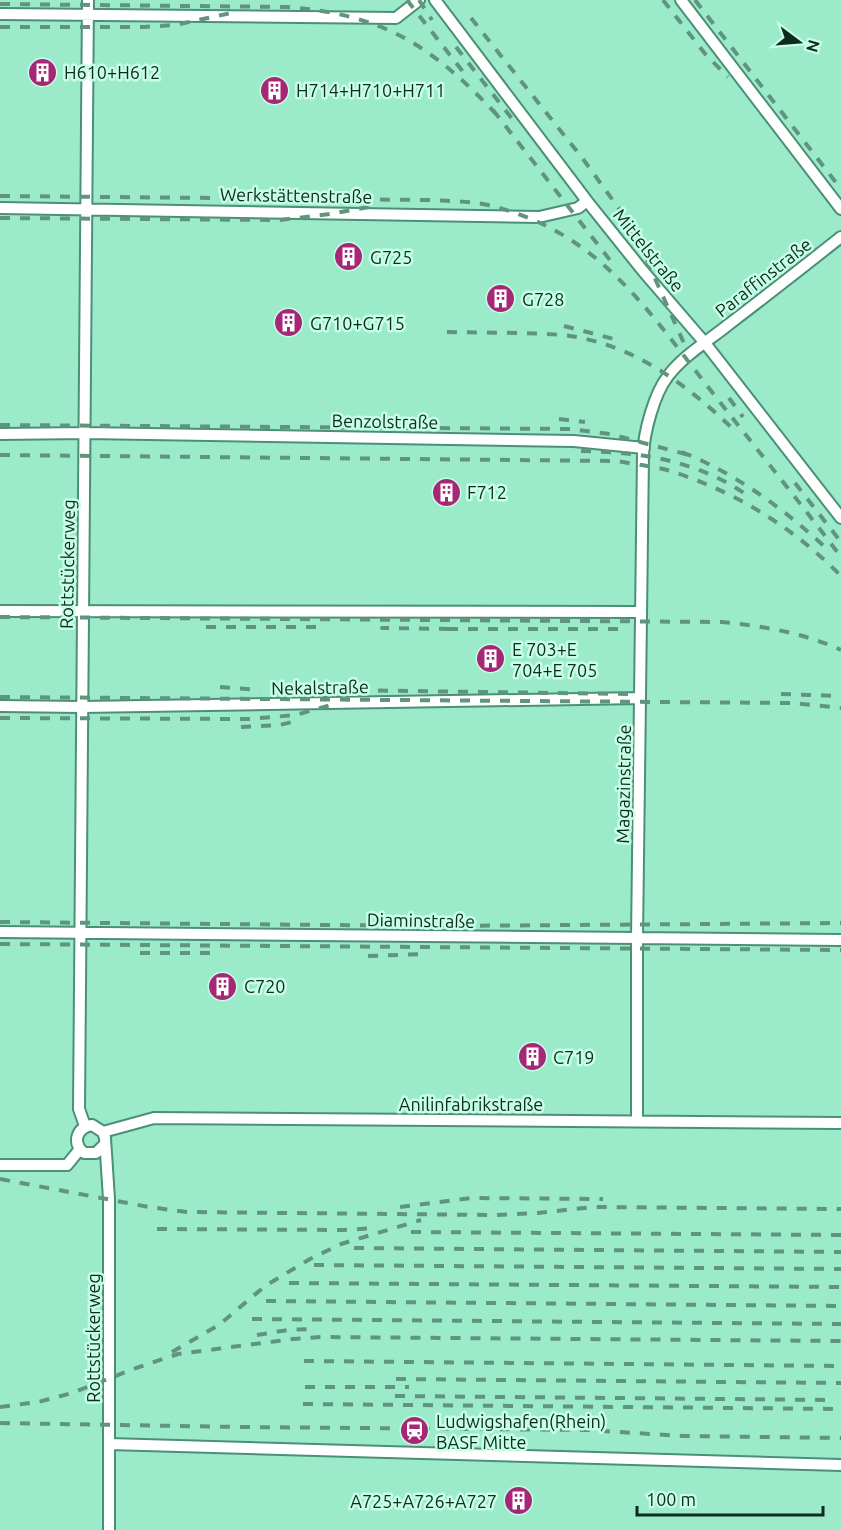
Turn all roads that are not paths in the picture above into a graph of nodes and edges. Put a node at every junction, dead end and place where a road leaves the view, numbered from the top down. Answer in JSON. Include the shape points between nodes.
{"nodes":[{"id":1,"x":88,"y":0,"type":"edge"},
{"id":2,"x":419,"y":0,"type":"edge"},
{"id":3,"x":435,"y":0,"type":"edge"},
{"id":4,"x":681,"y":0,"type":"edge"},
{"id":5,"x":0,"y":14,"type":"edge"},
{"id":6,"x":88,"y":14,"type":"junction"},
{"id":7,"x":587,"y":201,"type":"junction"},
{"id":8,"x":0,"y":208,"type":"edge"},
{"id":9,"x":86,"y":208,"type":"junction"},
{"id":10,"x":841,"y":209,"type":"edge"},
{"id":11,"x":841,"y":237,"type":"edge"},
{"id":12,"x":705,"y":343,"type":"junction"},
{"id":13,"x":86,"y":433,"type":"junction"},
{"id":14,"x":0,"y":434,"type":"edge"},
{"id":15,"x":644,"y":448,"type":"junction"},
{"id":16,"x":841,"y":518,"type":"edge"},
{"id":17,"x":0,"y":611,"type":"edge"},
{"id":18,"x":82,"y":612,"type":"junction"},
{"id":19,"x":641,"y":612,"type":"junction"},
{"id":20,"x":640,"y":698,"type":"junction"},
{"id":21,"x":0,"y":706,"type":"edge"},
{"id":22,"x":82,"y":707,"type":"junction"},
{"id":23,"x":0,"y":932,"type":"edge"},
{"id":24,"x":80,"y":933,"type":"junction"},
{"id":25,"x":637,"y":939,"type":"junction"},
{"id":26,"x":841,"y":940,"type":"edge"},
{"id":27,"x":637,"y":1120,"type":"junction"},
{"id":28,"x":841,"y":1123,"type":"edge"},
{"id":29,"x":85,"y":1126,"type":"junction"},
{"id":30,"x":103,"y":1132,"type":"junction"},
{"id":31,"x":104,"y":1145,"type":"junction"},
{"id":32,"x":80,"y":1149,"type":"junction"},
{"id":33,"x":0,"y":1165,"type":"edge"},
{"id":34,"x":109,"y":1444,"type":"junction"},
{"id":35,"x":841,"y":1465,"type":"edge"},
{"id":36,"x":109,"y":1530,"type":"edge"}],
"edges":[{"from":1,"to":6,"type":"street","name":"Rottstückerweg"},
{"from":2,"to":6,"type":"street","via":[[396,18]]},
{"from":3,"to":7,"type":"street","name":"Mittelstraße"},
{"from":4,"to":10,"type":"street"},
{"from":5,"to":6,"type":"street"},
{"from":6,"to":9,"type":"street","name":"Rottstückerweg"},
{"from":7,"to":9,"type":"street","name":"Werkstättenstraße","via":[[578,208],[539,217]]},
{"from":7,"to":12,"type":"street","name":"Mittelstraße"},
{"from":8,"to":9,"type":"street","name":"Werkstättenstraße"},
{"from":9,"to":13,"type":"street","name":"Rottstückerweg"},
{"from":11,"to":12,"type":"street","name":"Paraffinstraße"},
{"from":12,"to":15,"type":"street","via":[[661,387]]},
{"from":12,"to":16,"type":"street","name":"Mittelstraße"},
{"from":13,"to":14,"type":"street","name":"Benzolstraße"},
{"from":13,"to":15,"type":"street","name":"Benzolstraße","via":[[574,441]]},
{"from":13,"to":18,"type":"street","name":"Rottstückerweg"},
{"from":15,"to":19,"type":"street","name":"Magazinstraße"},
{"from":17,"to":18,"type":"street"},
{"from":18,"to":19,"type":"street"},
{"from":18,"to":22,"type":"street","name":"Rottstückerweg"},
{"from":19,"to":20,"type":"street","name":"Magazinstraße"},
{"from":20,"to":22,"type":"street","name":"Nekalstraße"},
{"from":20,"to":25,"type":"street","name":"Magazinstraße"},
{"from":21,"to":22,"type":"street","name":"Nekalstraße"},
{"from":22,"to":24,"type":"street","name":"Rottstückerweg"},
{"from":23,"to":24,"type":"street","name":"Diaminstraße"},
{"from":24,"to":25,"type":"street","name":"Diaminstraße"},
{"from":24,"to":29,"type":"street","name":"Rottstückerweg","via":[[79,1109]]},
{"from":25,"to":26,"type":"street","name":"Diaminstraße"},
{"from":25,"to":27,"type":"street","name":"Magazinstraße"},
{"from":27,"to":28,"type":"street","name":"Anilinfabrikstraße"},
{"from":27,"to":30,"type":"street","name":"Anilinfabrikstraße","via":[[154,1118]]},
{"from":29,"to":30,"type":"street","via":[[98,1127]]},
{"from":29,"to":32,"type":"street","via":[[77,1136]]},
{"from":30,"to":31,"type":"street"},
{"from":31,"to":32,"type":"street","via":[[90,1154]]},
{"from":31,"to":34,"type":"street","name":"Rottstückerweg","via":[[109,1199]]},
{"from":32,"to":33,"type":"street","via":[[67,1165]]},
{"from":34,"to":35,"type":"street"},
{"from":34,"to":36,"type":"street","name":"Rottstückerweg"}]}
